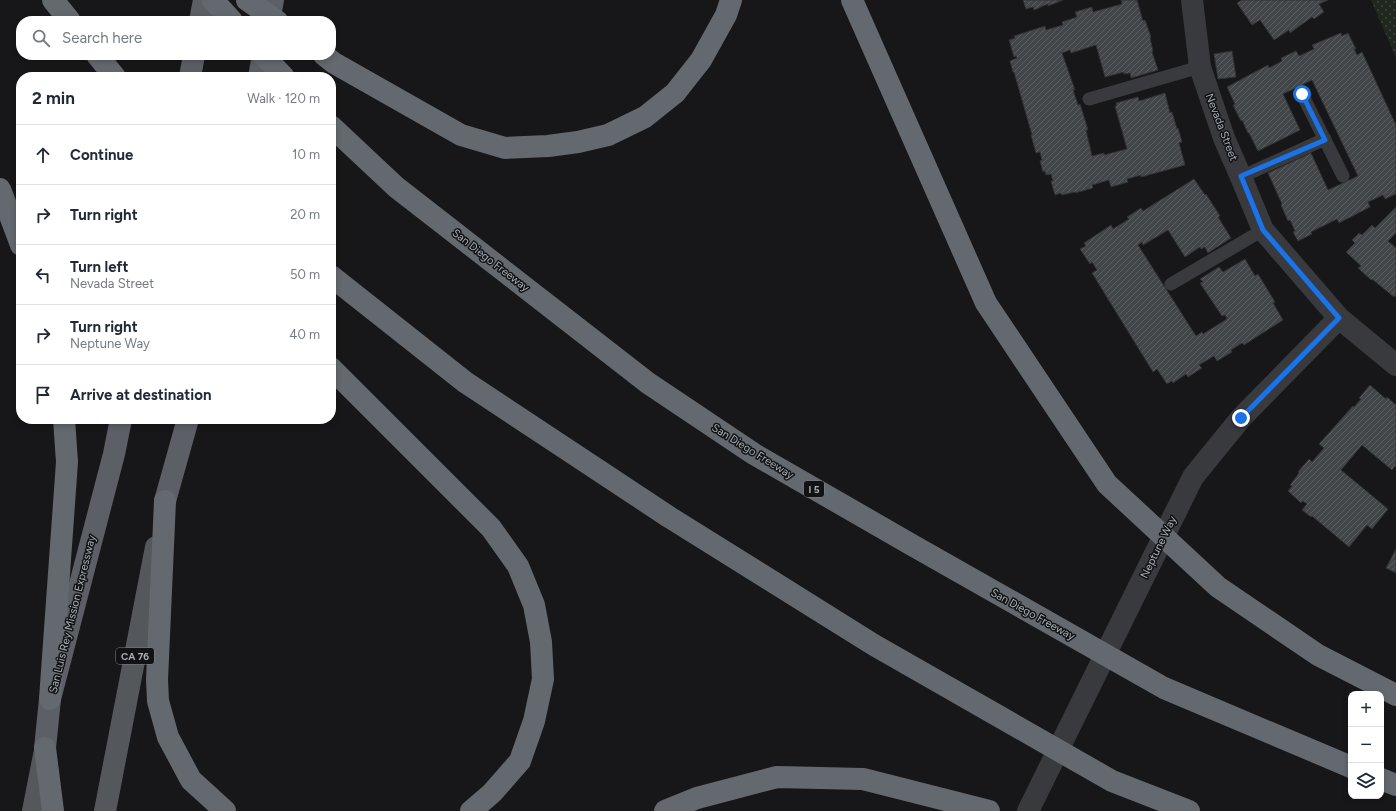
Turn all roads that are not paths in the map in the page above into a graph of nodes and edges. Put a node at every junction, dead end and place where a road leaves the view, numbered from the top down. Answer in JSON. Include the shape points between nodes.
{"nodes":[{"id":1,"x":53,"y":0,"type":"edge"},
{"id":2,"x":204,"y":0,"type":"edge"},
{"id":3,"x":213,"y":0,"type":"edge"},
{"id":4,"x":248,"y":0,"type":"edge"},
{"id":5,"x":273,"y":0,"type":"edge"},
{"id":6,"x":731,"y":0,"type":"edge"},
{"id":7,"x":852,"y":0,"type":"edge"},
{"id":8,"x":1192,"y":0,"type":"edge"},
{"id":9,"x":66,"y":16,"type":"edge"},
{"id":10,"x":201,"y":16,"type":"edge"},
{"id":11,"x":227,"y":16,"type":"edge"},
{"id":12,"x":269,"y":16,"type":"edge"},
{"id":13,"x":271,"y":16,"type":"edge"},
{"id":14,"x":101,"y":60,"type":"edge"},
{"id":15,"x":193,"y":60,"type":"edge"},
{"id":16,"x":262,"y":60,"type":"edge"},
{"id":17,"x":268,"y":60,"type":"edge"},
{"id":18,"x":331,"y":60,"type":"edge"},
{"id":19,"x":1200,"y":67,"type":"junction"},
{"id":20,"x":111,"y":72,"type":"edge"},
{"id":21,"x":191,"y":72,"type":"edge"},
{"id":22,"x":260,"y":72,"type":"edge"},
{"id":23,"x":279,"y":72,"type":"edge"},
{"id":24,"x":1302,"y":94,"type":"dead end"},
{"id":25,"x":1089,"y":99,"type":"dead end"},
{"id":26,"x":336,"y":131,"type":"edge"},
{"id":27,"x":1325,"y":140,"type":"junction"},
{"id":28,"x":1241,"y":176,"type":"junction"},
{"id":29,"x":1343,"y":176,"type":"dead end"},
{"id":30,"x":0,"y":189,"type":"edge"},
{"id":31,"x":1263,"y":230,"type":"junction"},
{"id":32,"x":16,"y":231,"type":"edge"},
{"id":33,"x":336,"y":280,"type":"edge"},
{"id":34,"x":1171,"y":284,"type":"dead end"},
{"id":35,"x":1339,"y":318,"type":"junction"},
{"id":36,"x":1396,"y":365,"type":"edge"},
{"id":37,"x":336,"y":373,"type":"edge"},
{"id":38,"x":64,"y":424,"type":"edge"},
{"id":39,"x":120,"y":424,"type":"edge"},
{"id":40,"x":187,"y":424,"type":"edge"},
{"id":41,"x":165,"y":501,"type":"junction"},
{"id":42,"x":1396,"y":695,"type":"edge"},
{"id":43,"x":50,"y":699,"type":"junction"},
{"id":44,"x":45,"y":748,"type":"junction"},
{"id":45,"x":1348,"y":766,"type":"edge"},
{"id":46,"x":1384,"y":780,"type":"edge"},
{"id":47,"x":1396,"y":785,"type":"edge"},
{"id":48,"x":33,"y":811,"type":"edge"},
{"id":49,"x":53,"y":811,"type":"edge"},
{"id":50,"x":105,"y":811,"type":"edge"},
{"id":51,"x":225,"y":811,"type":"edge"},
{"id":52,"x":471,"y":811,"type":"edge"},
{"id":53,"x":665,"y":811,"type":"edge"},
{"id":54,"x":989,"y":811,"type":"edge"},
{"id":55,"x":1028,"y":811,"type":"edge"},
{"id":56,"x":1189,"y":811,"type":"edge"}],
"edges":[{"from":1,"to":9,"type":"highway"},
{"from":2,"to":10,"type":"highway"},
{"from":3,"to":11,"type":"highway"},
{"from":4,"to":12,"type":"highway"},
{"from":5,"to":13,"type":"highway"},
{"from":6,"to":18,"type":"highway","via":[[726,15],[701,60],[675,93],[645,117],[608,135],[548,146],[505,148],[461,135]]},
{"from":7,"to":42,"type":"highway","via":[[986,303],[1108,484],[1218,587],[1318,655]]},
{"from":8,"to":19,"type":"street","name":"Nevada Street"},
{"from":14,"to":20,"type":"highway"},
{"from":15,"to":21,"type":"highway"},
{"from":16,"to":22,"type":"highway"},
{"from":17,"to":23,"type":"highway"},
{"from":19,"to":25,"type":"lane"},
{"from":19,"to":28,"type":"street","name":"Nevada Street","via":[[1224,138]]},
{"from":24,"to":27,"type":"lane"},
{"from":26,"to":45,"type":"highway","name":"San Diego Freeway","number":"I 5","via":[[396,187],[648,383],[754,454],[1164,688]]},
{"from":27,"to":28,"type":"lane"},
{"from":27,"to":29,"type":"lane"},
{"from":28,"to":31,"type":"street","name":"Nevada Street"},
{"from":30,"to":32,"type":"highway"},
{"from":31,"to":34,"type":"lane"},
{"from":31,"to":35,"type":"street","name":"Nevada Street"},
{"from":33,"to":56,"type":"highway","via":[[465,382],[669,518],[874,644],[1112,781]]},
{"from":35,"to":36,"type":"street","name":"Nevada Street"},
{"from":35,"to":55,"type":"street","name":"Neptune Way","via":[[1241,418],[1193,477]]},
{"from":37,"to":52,"type":"highway","via":[[491,528],[518,566],[534,606],[542,642],[543,679],[534,722],[520,761],[492,793]]},
{"from":38,"to":43,"type":"highway","via":[[67,462]]},
{"from":39,"to":43,"type":"highway","name":"San Luis Rey Mission Expressway"},
{"from":40,"to":41,"type":"highway","number":"CA 76"},
{"from":41,"to":50,"type":"main road","number":"CA 76"},
{"from":41,"to":51,"type":"highway","via":[[158,701],[168,738],[190,780]]},
{"from":43,"to":44,"type":"highway","name":"San Luis Rey Mission Expressway"},
{"from":44,"to":48,"type":"main road","name":"San Luis Rey Mission Expressway"},
{"from":44,"to":49,"type":"highway"},
{"from":46,"to":47,"type":"highway"},
{"from":53,"to":54,"type":"highway","via":[[697,798],[777,777],[863,779]]}]}
